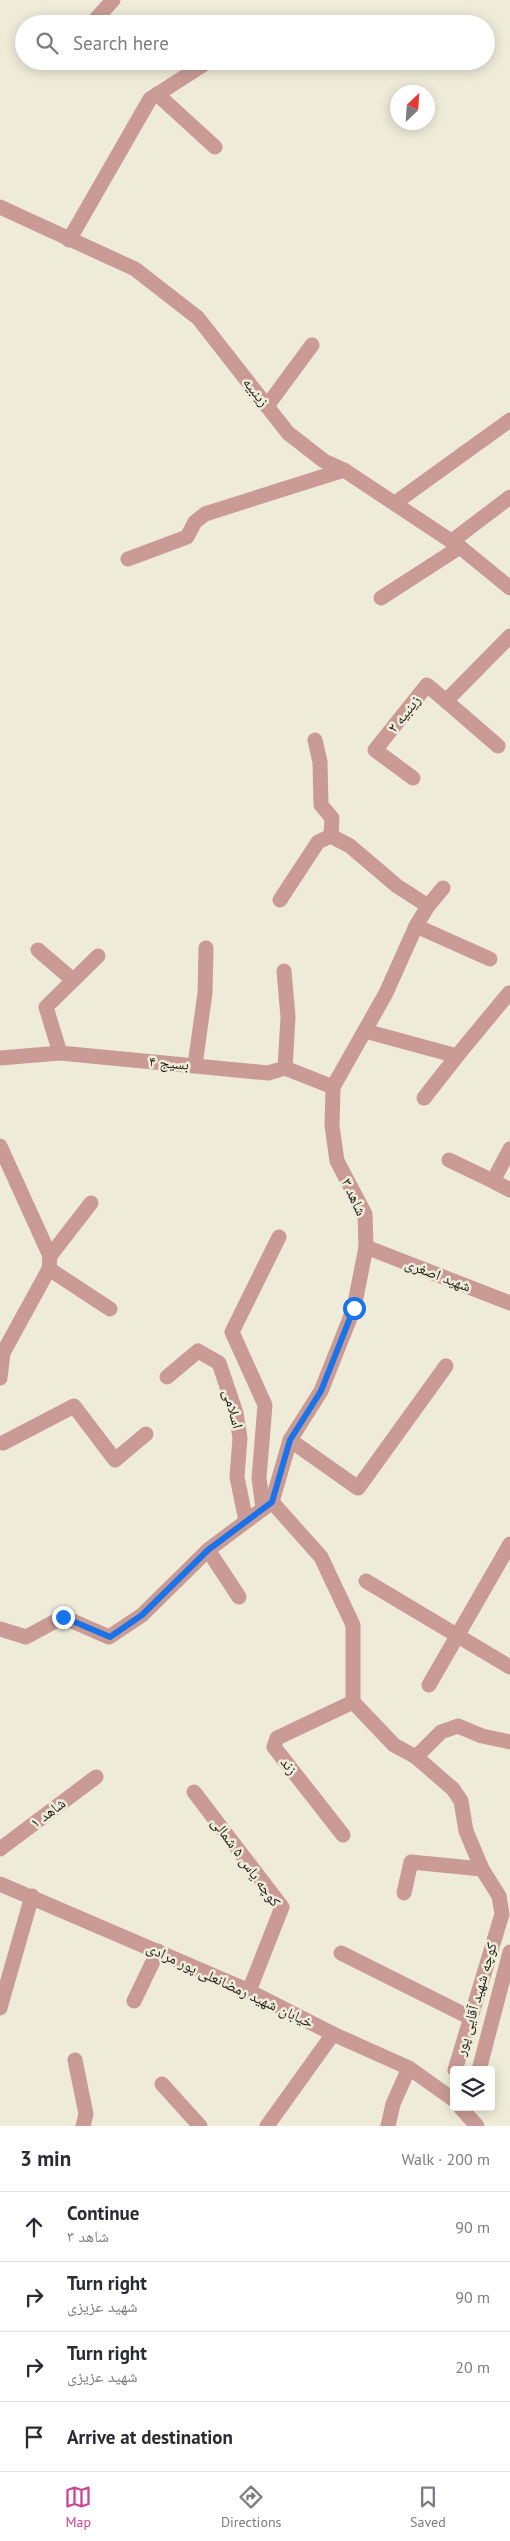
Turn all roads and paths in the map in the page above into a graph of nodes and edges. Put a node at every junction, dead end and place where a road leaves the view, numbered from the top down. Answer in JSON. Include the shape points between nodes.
{"nodes":[{"id":1,"x":113,"y":0,"type":"edge"},
{"id":2,"x":100,"y":15,"type":"edge"},
{"id":3,"x":194,"y":70,"type":"edge"},
{"id":4,"x":157,"y":94,"type":"junction"},
{"id":5,"x":215,"y":147,"type":"dead end"},
{"id":6,"x":0,"y":207,"type":"edge"},
{"id":7,"x":69,"y":240,"type":"junction"},
{"id":8,"x":312,"y":345,"type":"dead end"},
{"id":9,"x":267,"y":406,"type":"junction"},
{"id":10,"x":510,"y":420,"type":"edge"},
{"id":11,"x":344,"y":470,"type":"junction"},
{"id":12,"x":510,"y":497,"type":"edge"},
{"id":13,"x":395,"y":503,"type":"junction"},
{"id":14,"x":456,"y":544,"type":"junction"},
{"id":15,"x":128,"y":559,"type":"dead end"},
{"id":16,"x":510,"y":588,"type":"edge"},
{"id":17,"x":381,"y":598,"type":"dead end"},
{"id":18,"x":510,"y":636,"type":"edge"},
{"id":19,"x":446,"y":701,"type":"junction"},
{"id":20,"x":315,"y":740,"type":"dead end"},
{"id":21,"x":498,"y":746,"type":"dead end"},
{"id":22,"x":413,"y":778,"type":"dead end"},
{"id":23,"x":331,"y":836,"type":"junction"},
{"id":24,"x":443,"y":888,"type":"dead end"},
{"id":25,"x":280,"y":900,"type":"dead end"},
{"id":26,"x":428,"y":906,"type":"junction"},
{"id":27,"x":416,"y":926,"type":"junction"},
{"id":28,"x":206,"y":948,"type":"dead end"},
{"id":29,"x":38,"y":950,"type":"dead end"},
{"id":30,"x":98,"y":956,"type":"dead end"},
{"id":31,"x":490,"y":959,"type":"dead end"},
{"id":32,"x":284,"y":971,"type":"dead end"},
{"id":33,"x":73,"y":980,"type":"junction"},
{"id":34,"x":509,"y":993,"type":"edge"},
{"id":35,"x":365,"y":1030,"type":"junction"},
{"id":36,"x":60,"y":1053,"type":"junction"},
{"id":37,"x":457,"y":1056,"type":"junction"},
{"id":38,"x":0,"y":1058,"type":"edge"},
{"id":39,"x":195,"y":1065,"type":"junction"},
{"id":40,"x":285,"y":1068,"type":"junction"},
{"id":41,"x":333,"y":1087,"type":"junction"},
{"id":42,"x":424,"y":1098,"type":"dead end"},
{"id":43,"x":0,"y":1146,"type":"edge"},
{"id":44,"x":510,"y":1149,"type":"edge"},
{"id":45,"x":449,"y":1160,"type":"dead end"},
{"id":46,"x":493,"y":1181,"type":"junction"},
{"id":47,"x":510,"y":1190,"type":"edge"},
{"id":48,"x":91,"y":1203,"type":"dead end"},
{"id":49,"x":279,"y":1237,"type":"dead end"},
{"id":50,"x":366,"y":1247,"type":"junction"},
{"id":51,"x":50,"y":1263,"type":"junction"},
{"id":52,"x":510,"y":1303,"type":"edge"},
{"id":53,"x":110,"y":1309,"type":"dead end"},
{"id":54,"x":1,"y":1352,"type":"edge"},
{"id":55,"x":446,"y":1366,"type":"dead end"},
{"id":56,"x":167,"y":1377,"type":"dead end"},
{"id":57,"x":0,"y":1378,"type":"edge"},
{"id":58,"x":146,"y":1434,"type":"dead end"},
{"id":59,"x":290,"y":1440,"type":"junction"},
{"id":60,"x":1,"y":1442,"type":"edge"},
{"id":61,"x":267,"y":1505,"type":"junction"},
{"id":62,"x":246,"y":1521,"type":"junction"},
{"id":63,"x":510,"y":1544,"type":"edge"},
{"id":64,"x":208,"y":1550,"type":"junction"},
{"id":65,"x":366,"y":1581,"type":"dead end"},
{"id":66,"x":239,"y":1597,"type":"dead end"},
{"id":67,"x":0,"y":1629,"type":"edge"},
{"id":68,"x":456,"y":1636,"type":"junction"},
{"id":69,"x":510,"y":1667,"type":"edge"},
{"id":70,"x":429,"y":1685,"type":"dead end"},
{"id":71,"x":353,"y":1702,"type":"junction"},
{"id":72,"x":510,"y":1742,"type":"edge"},
{"id":73,"x":416,"y":1757,"type":"junction"},
{"id":74,"x":96,"y":1777,"type":"dead end"},
{"id":75,"x":194,"y":1792,"type":"dead end"},
{"id":76,"x":343,"y":1835,"type":"dead end"},
{"id":77,"x":0,"y":1849,"type":"edge"},
{"id":78,"x":482,"y":1869,"type":"junction"},
{"id":79,"x":0,"y":1884,"type":"edge"},
{"id":80,"x":404,"y":1893,"type":"dead end"},
{"id":81,"x":32,"y":1896,"type":"junction"},
{"id":82,"x":158,"y":1951,"type":"junction"},
{"id":83,"x":341,"y":1953,"type":"dead end"},
{"id":84,"x":510,"y":1955,"type":"edge"},
{"id":85,"x":249,"y":1991,"type":"junction"},
{"id":86,"x":134,"y":2001,"type":"dead end"},
{"id":87,"x":0,"y":2008,"type":"edge"},
{"id":88,"x":471,"y":2018,"type":"junction"},
{"id":89,"x":333,"y":2034,"type":"junction"},
{"id":90,"x":75,"y":2060,"type":"dead end"},
{"id":91,"x":456,"y":2066,"type":"edge"},
{"id":92,"x":480,"y":2066,"type":"edge"},
{"id":93,"x":409,"y":2068,"type":"junction"},
{"id":94,"x":162,"y":2084,"type":"dead end"},
{"id":95,"x":450,"y":2096,"type":"edge"},
{"id":96,"x":83,"y":2126,"type":"edge"},
{"id":97,"x":200,"y":2126,"type":"edge"},
{"id":98,"x":267,"y":2126,"type":"edge"},
{"id":99,"x":388,"y":2126,"type":"edge"}],
"edges":[{"from":1,"to":2,"type":"street"},
{"from":3,"to":4,"type":"street"},
{"from":4,"to":5,"type":"street"},
{"from":4,"to":7,"type":"street","via":[[150,99]]},
{"from":6,"to":7,"type":"street","name":"زینبیه"},
{"from":7,"to":9,"type":"street","name":"زینبیه","via":[[135,269],[198,318]]},
{"from":8,"to":9,"type":"street"},
{"from":9,"to":11,"type":"street","name":"زینبیه","via":[[288,433],[324,462]]},
{"from":10,"to":13,"type":"street"},
{"from":11,"to":13,"type":"street","name":"زینبیه"},
{"from":11,"to":15,"type":"street","via":[[205,514],[195,522],[187,537]]},
{"from":12,"to":14,"type":"street"},
{"from":13,"to":14,"type":"street","name":"زینبیه"},
{"from":14,"to":16,"type":"street","name":"زینبیه"},
{"from":14,"to":17,"type":"street"},
{"from":18,"to":19,"type":"street","name":"زینبیه ۲"},
{"from":19,"to":21,"type":"street"},
{"from":19,"to":22,"type":"street","name":"زینبیه ۲","via":[[427,685],[375,750]]},
{"from":20,"to":23,"type":"street","via":[[320,762],[321,805],[332,818]]},
{"from":23,"to":25,"type":"street","via":[[318,842]]},
{"from":23,"to":26,"type":"street","via":[[350,846],[397,886]]},
{"from":24,"to":26,"type":"street","name":"شاهد ۳"},
{"from":26,"to":27,"type":"street","name":"شاهد ۳"},
{"from":27,"to":31,"type":"street"},
{"from":27,"to":35,"type":"street","name":"شاهد ۳","via":[[386,993]]},
{"from":28,"to":39,"type":"street","via":[[205,993]]},
{"from":29,"to":33,"type":"street"},
{"from":30,"to":33,"type":"street"},
{"from":32,"to":40,"type":"street","via":[[288,1016]]},
{"from":33,"to":36,"type":"street","via":[[46,1008]]},
{"from":34,"to":37,"type":"street"},
{"from":35,"to":37,"type":"street"},
{"from":35,"to":41,"type":"street","name":"شاهد ۳"},
{"from":36,"to":38,"type":"street","name":"بسیج ۴"},
{"from":36,"to":39,"type":"street","name":"بسیج ۴"},
{"from":37,"to":42,"type":"street"},
{"from":39,"to":40,"type":"street","name":"بسیج ۴","via":[[268,1072]]},
{"from":40,"to":41,"type":"street","name":"بسیج ۴"},
{"from":41,"to":50,"type":"street","name":"شاهد ۳","via":[[332,1126],[337,1161],[365,1214]]},
{"from":43,"to":51,"type":"street"},
{"from":44,"to":46,"type":"street"},
{"from":45,"to":46,"type":"street"},
{"from":46,"to":47,"type":"street"},
{"from":48,"to":51,"type":"street"},
{"from":49,"to":61,"type":"street","via":[[232,1332],[265,1404],[259,1478]]},
{"from":50,"to":52,"type":"street","name":"شهید اصغری"},
{"from":50,"to":59,"type":"street","name":"شاهد ۳","via":[[354,1308],[321,1391]]},
{"from":51,"to":53,"type":"street"},
{"from":51,"to":54,"type":"street"},
{"from":54,"to":57,"type":"street"},
{"from":55,"to":59,"type":"street","via":[[358,1488]]},
{"from":56,"to":62,"type":"street","name":"اسلامی","via":[[198,1351],[219,1363],[236,1413],[240,1438],[237,1477]]},
{"from":58,"to":60,"type":"street","via":[[115,1460],[74,1406]]},
{"from":59,"to":61,"type":"street","name":"شاهد ۳"},
{"from":61,"to":62,"type":"street"},
{"from":61,"to":71,"type":"street","via":[[321,1557],[353,1625]]},
{"from":62,"to":64,"type":"street"},
{"from":63,"to":68,"type":"street"},
{"from":64,"to":66,"type":"street"},
{"from":64,"to":67,"type":"street","via":[[142,1615],[110,1637],[63,1617],[26,1637]]},
{"from":65,"to":68,"type":"street"},
{"from":68,"to":69,"type":"street"},
{"from":68,"to":70,"type":"street"},
{"from":71,"to":73,"type":"street","name":"کوچه شهید آقایی پور","via":[[394,1745]]},
{"from":71,"to":76,"type":"street","name":"زند","via":[[277,1738],[274,1747]]},
{"from":72,"to":73,"type":"street","via":[[458,1726],[441,1732]]},
{"from":73,"to":78,"type":"street","name":"کوچه شهید آقایی پور","via":[[461,1801],[466,1831]]},
{"from":74,"to":77,"type":"street","name":"شاهد ۱"},
{"from":75,"to":85,"type":"street","name":"کوچه یاس ۵ شمالی","via":[[282,1908]]},
{"from":78,"to":80,"type":"street","via":[[411,1862]]},
{"from":78,"to":88,"type":"street","name":"کوچه شهید آقایی پور","via":[[499,1896],[502,1914]]},
{"from":79,"to":81,"type":"street","name":"خیابان شهید رمضانعلی پور مرادی"},
{"from":81,"to":82,"type":"street","name":"خیابان شهید رمضانعلی پور مرادی"},
{"from":81,"to":87,"type":"street"},
{"from":82,"to":85,"type":"street","name":"خیابان شهید رمضانعلی پور مرادی"},
{"from":82,"to":86,"type":"street"},
{"from":83,"to":88,"type":"street"},
{"from":84,"to":92,"type":"street"},
{"from":85,"to":89,"type":"street","name":"خیابان شهید رمضانعلی پور مرادی"},
{"from":88,"to":91,"type":"street","name":"کوچه شهید آقایی پور"},
{"from":89,"to":93,"type":"street","name":"خیابان شهید رمضانعلی پور مرادی"},
{"from":89,"to":98,"type":"street"},
{"from":90,"to":96,"type":"street","via":[[86,2114]]},
{"from":93,"to":95,"type":"street","name":"خیابان شهید رمضانعلی پور مرادی"},
{"from":93,"to":99,"type":"street","via":[[392,2104]]},
{"from":94,"to":97,"type":"street"}]}
